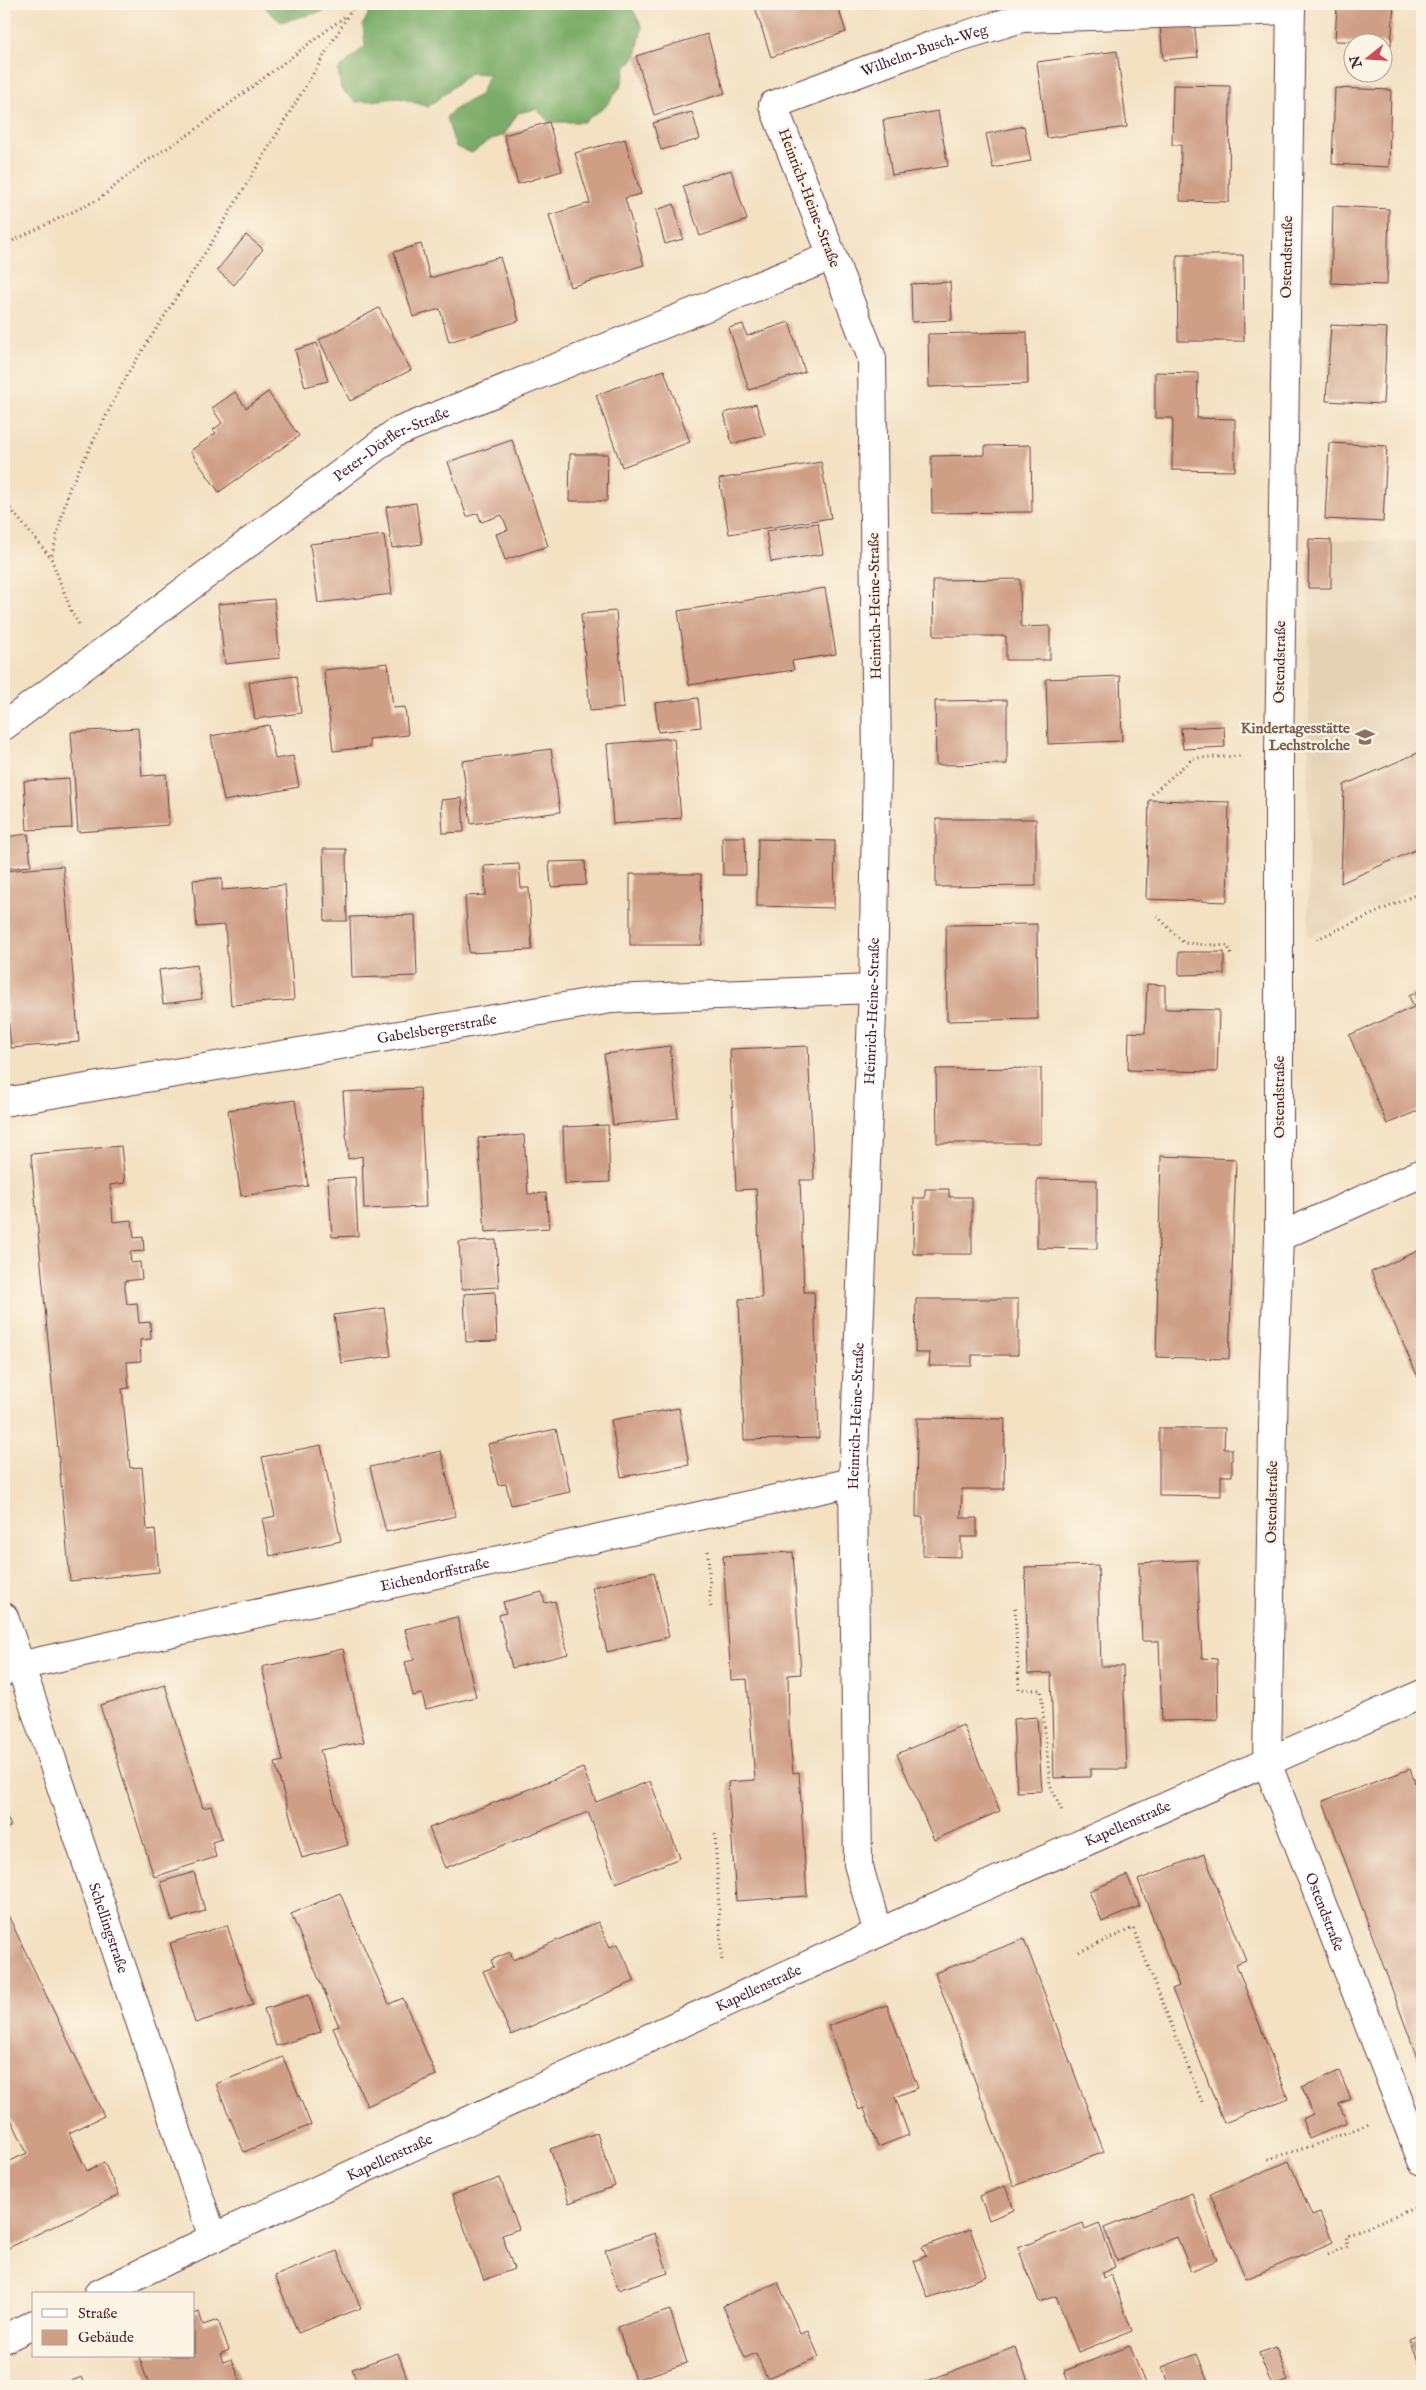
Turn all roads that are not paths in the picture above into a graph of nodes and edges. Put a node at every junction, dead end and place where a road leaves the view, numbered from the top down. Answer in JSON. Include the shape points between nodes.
{"nodes":[{"id":1,"x":1291,"y":7,"type":"edge"},
{"id":2,"x":772,"y":105,"type":"joint"},
{"id":3,"x":832,"y":256,"type":"junction"},
{"id":4,"x":4,"y":726,"type":"edge"},
{"id":5,"x":873,"y":989,"type":"junction"},
{"id":6,"x":4,"y":1102,"type":"edge"},
{"id":7,"x":1422,"y":1173,"type":"edge"},
{"id":8,"x":1279,"y":1237,"type":"junction"},
{"id":9,"x":853,"y":1482,"type":"junction"},
{"id":10,"x":4,"y":1617,"type":"edge"},
{"id":11,"x":11,"y":1669,"type":"edge"},
{"id":12,"x":1422,"y":1694,"type":"edge"},
{"id":13,"x":1267,"y":1763,"type":"junction"},
{"id":14,"x":878,"y":1933,"type":"junction"},
{"id":15,"x":1422,"y":2162,"type":"edge"},
{"id":16,"x":213,"y":2238,"type":"junction"},
{"id":17,"x":102,"y":2292,"type":"edge"},
{"id":18,"x":32,"y":2325,"type":"edge"},
{"id":19,"x":4,"y":2338,"type":"edge"}],
"edges":[{"from":1,"to":2,"type":"street","name":"Wilhelm-Busch-Weg","via":[[1022,18],[933,45]]},
{"from":1,"to":8,"type":"street","name":"Ostendstraße","via":[[1279,754]]},
{"from":2,"to":3,"type":"street","name":"Heinrich-Heine-Straße"},
{"from":3,"to":4,"type":"street","name":"Peter-Dörfler-Straße","via":[[394,433]]},
{"from":3,"to":5,"type":"street","name":"Heinrich-Heine-Straße","via":[[872,358],[877,762]]},
{"from":5,"to":6,"type":"street","name":"Gabelsbergerstraße","via":[[611,999]]},
{"from":5,"to":9,"type":"street","name":"Heinrich-Heine-Straße"},
{"from":7,"to":8,"type":"street"},
{"from":8,"to":13,"type":"street","name":"Ostendstraße"},
{"from":9,"to":11,"type":"street","name":"Eichendorffstraße"},
{"from":9,"to":14,"type":"street","name":"Heinrich-Heine-Straße","via":[[858,1864]]},
{"from":10,"to":11,"type":"street","name":"Schellingstraße"},
{"from":11,"to":16,"type":"street","name":"Schellingstraße"},
{"from":12,"to":13,"type":"street","name":"Kapellenstraße"},
{"from":13,"to":14,"type":"street","name":"Kapellenstraße"},
{"from":13,"to":15,"type":"street","name":"Ostendstraße"},
{"from":14,"to":16,"type":"street","name":"Kapellenstraße"},
{"from":16,"to":17,"type":"street","name":"Kapellenstraße"},
{"from":18,"to":19,"type":"street"}]}
